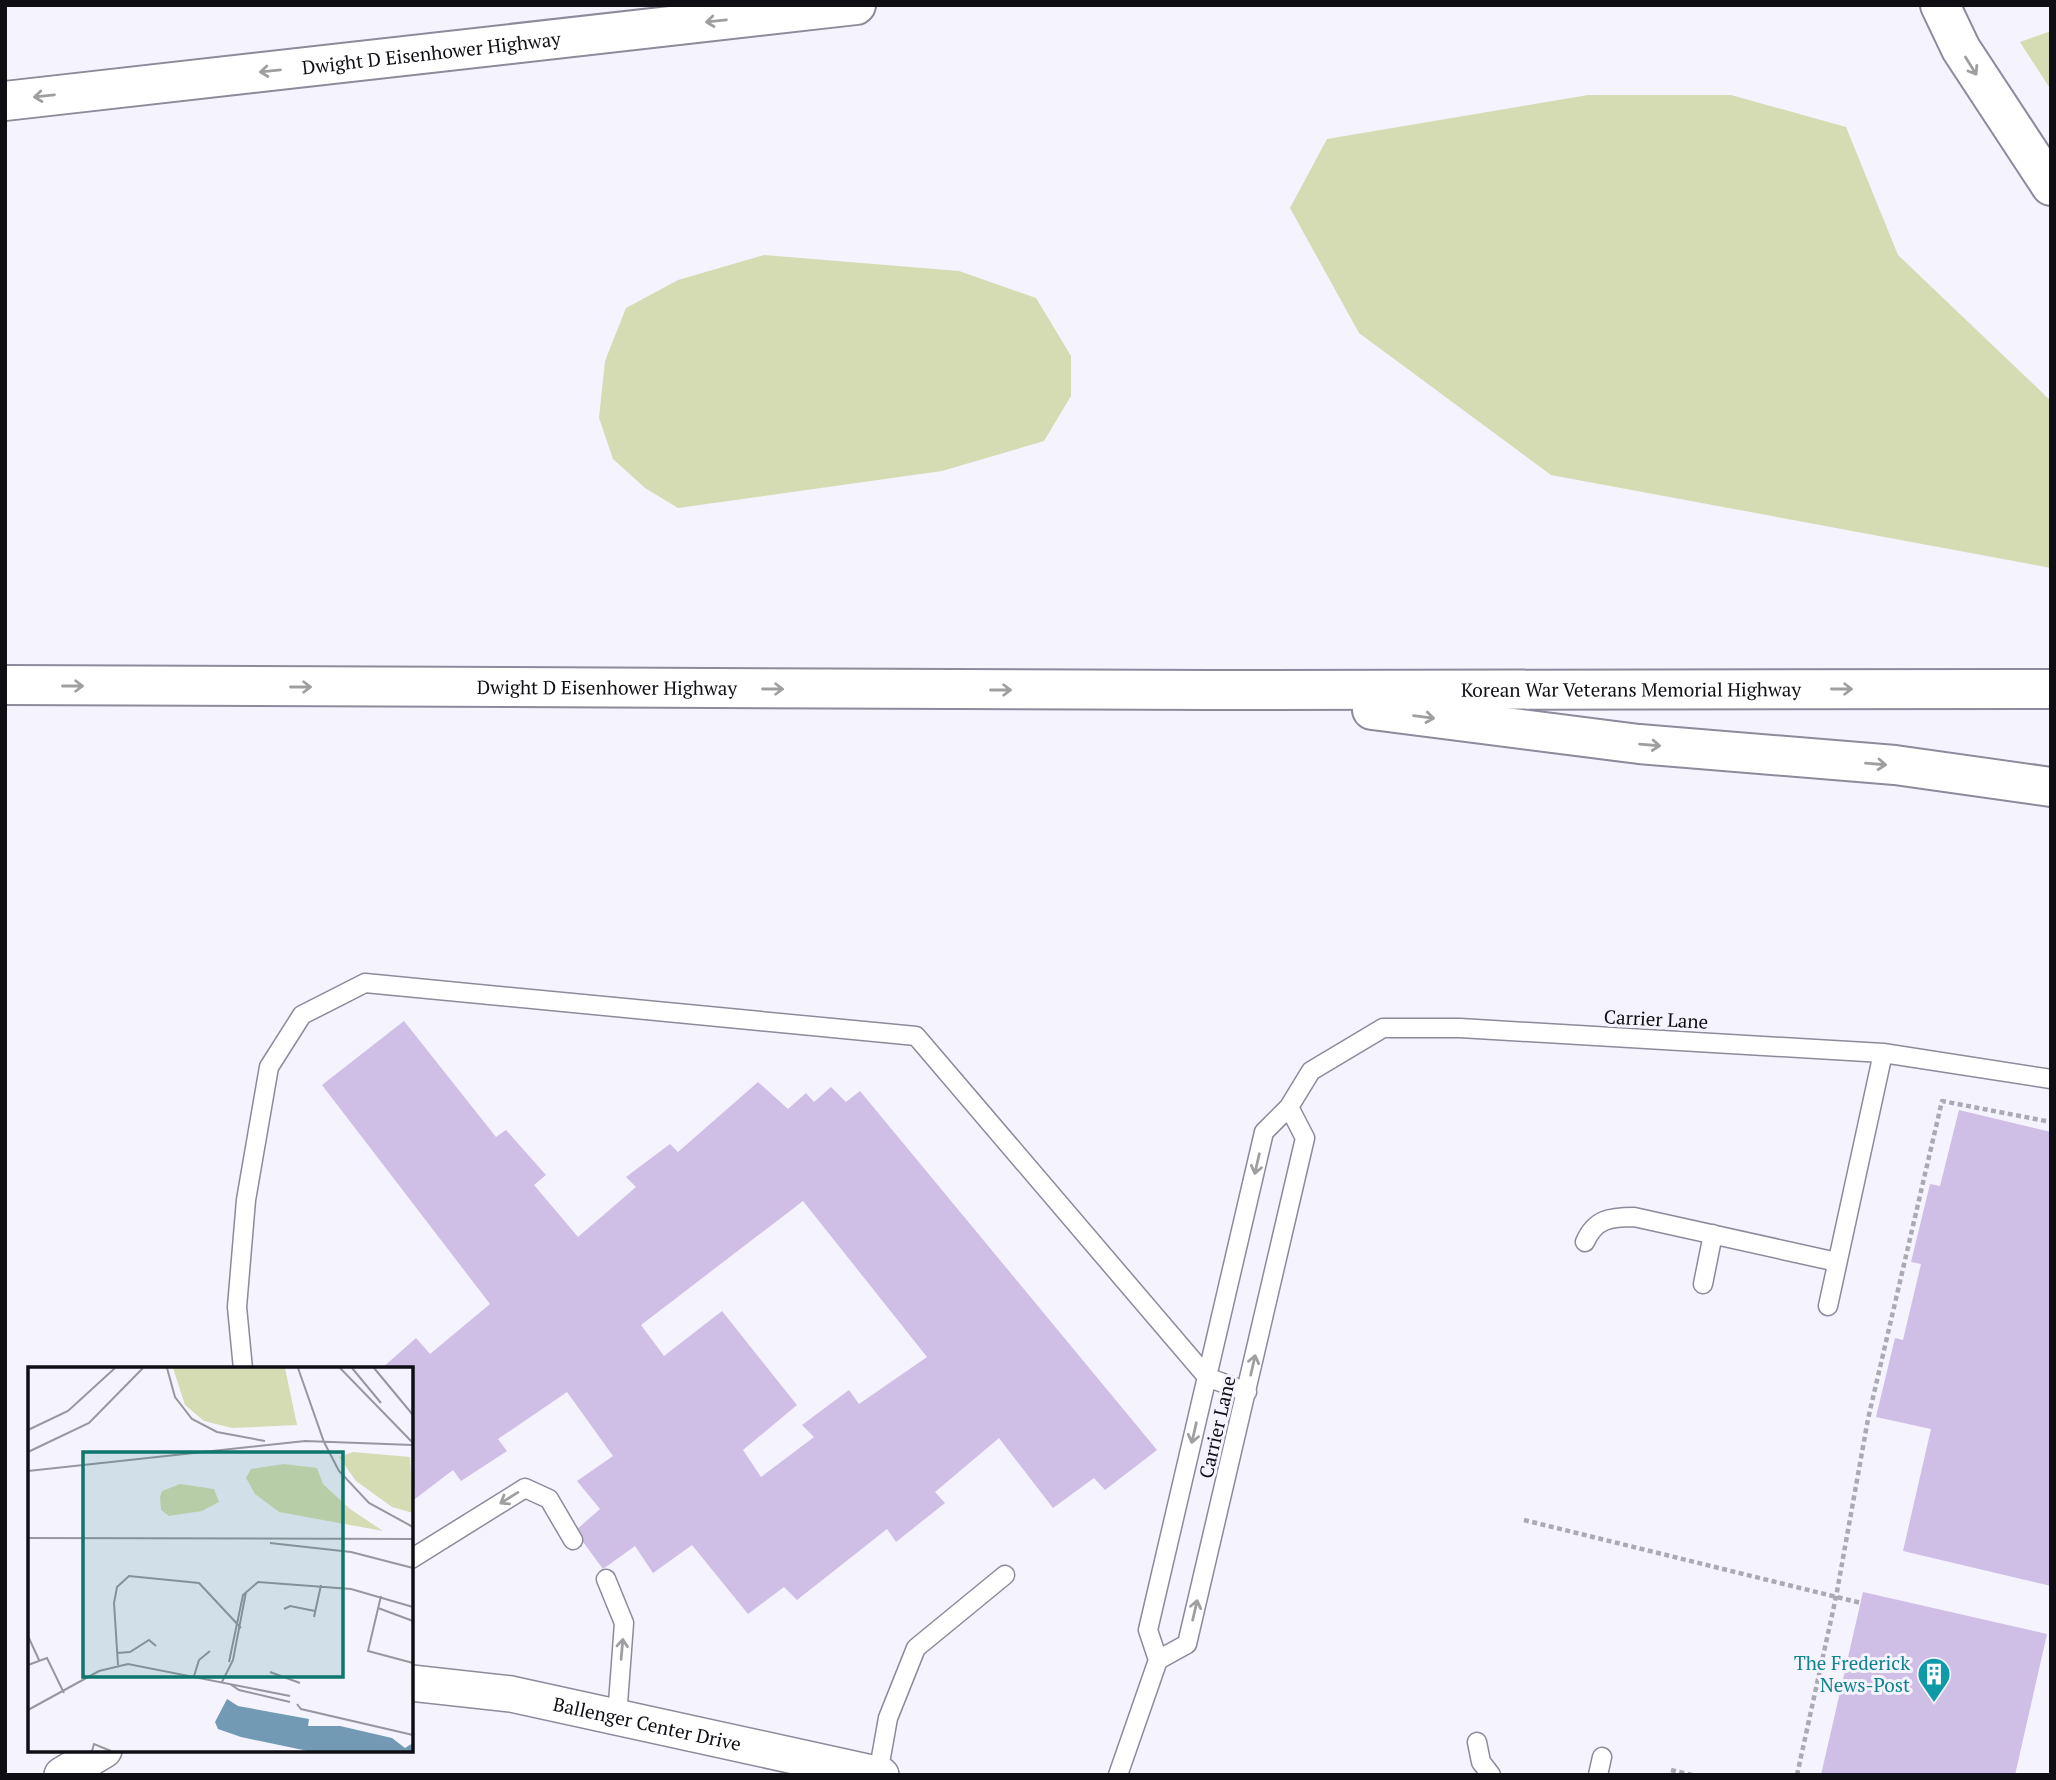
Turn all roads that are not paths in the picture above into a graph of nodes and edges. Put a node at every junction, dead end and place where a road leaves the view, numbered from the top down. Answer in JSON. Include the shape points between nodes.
{"nodes":[{"id":1,"x":856,"y":5,"type":"edge"},
{"id":2,"x":1940,"y":5,"type":"edge"},
{"id":3,"x":5,"y":101,"type":"edge"},
{"id":4,"x":2051,"y":187,"type":"edge"},
{"id":5,"x":5,"y":685,"type":"edge"},
{"id":6,"x":2051,"y":689,"type":"edge"},
{"id":7,"x":1210,"y":690,"type":"junction"},
{"id":8,"x":2051,"y":787,"type":"edge"},
{"id":9,"x":1883,"y":1053,"type":"junction"},
{"id":10,"x":2051,"y":1079,"type":"edge"},
{"id":11,"x":1289,"y":1107,"type":"junction"},
{"id":12,"x":1713,"y":1234,"type":"junction"},
{"id":13,"x":1585,"y":1242,"type":"dead end"},
{"id":14,"x":1837,"y":1262,"type":"junction"},
{"id":15,"x":1703,"y":1283,"type":"dead end"},
{"id":16,"x":1828,"y":1307,"type":"dead end"},
{"id":17,"x":243,"y":1367,"type":"edge"},
{"id":18,"x":1207,"y":1377,"type":"junction"},
{"id":19,"x":1247,"y":1392,"type":"junction"},
{"id":20,"x":573,"y":1540,"type":"dead end"},
{"id":21,"x":413,"y":1558,"type":"edge"},
{"id":22,"x":1005,"y":1575,"type":"dead end"},
{"id":23,"x":606,"y":1579,"type":"dead end"},
{"id":24,"x":1158,"y":1660,"type":"junction"},
{"id":25,"x":413,"y":1683,"type":"edge"},
{"id":26,"x":617,"y":1717,"type":"junction"},
{"id":27,"x":1477,"y":1742,"type":"dead end"},
{"id":28,"x":101,"y":1752,"type":"edge"},
{"id":29,"x":879,"y":1774,"type":"edge"},
{"id":30,"x":62,"y":1775,"type":"edge"},
{"id":31,"x":1118,"y":1775,"type":"edge"},
{"id":32,"x":1491,"y":1775,"type":"edge"}],
"edges":[{"from":1,"to":3,"type":"highway","name":"Dwight D Eisenhower Highway","one_way":true},
{"from":2,"to":4,"type":"highway","one_way":true,"via":[[1961,49]]},
{"from":5,"to":7,"type":"highway","name":"Dwight D Eisenhower Highway","one_way":true},
{"from":7,"to":6,"type":"highway","name":"Korean War Veterans Memorial Highway","one_way":true},
{"from":7,"to":8,"type":"highway","one_way":true,"via":[[1639,744],[1895,765]]},
{"from":9,"to":10,"type":"lane","name":"Carrier Lane"},
{"from":9,"to":11,"type":"lane","name":"Carrier Lane","via":[[1460,1028],[1383,1028],[1311,1071]]},
{"from":9,"to":14,"type":"lane"},
{"from":11,"to":18,"type":"lane","name":"Carrier Lane","one_way":true,"via":[[1264,1132]]},
{"from":19,"to":11,"type":"lane","name":"Carrier Lane","one_way":true,"via":[[1305,1138]]},
{"from":12,"to":13,"type":"lane","via":[[1634,1217],[1610,1217],[1592,1227]]},
{"from":12,"to":14,"type":"lane"},
{"from":12,"to":15,"type":"lane"},
{"from":14,"to":16,"type":"lane"},
{"from":17,"to":18,"type":"lane","via":[[237,1307],[244,1213],[269,1067],[302,1015],[365,983],[916,1036]]},
{"from":18,"to":19,"type":"lane"},
{"from":18,"to":24,"type":"lane","name":"Carrier Lane","one_way":true,"via":[[1148,1630]]},
{"from":24,"to":19,"type":"lane","name":"Carrier Lane","one_way":true,"via":[[1187,1644]]},
{"from":20,"to":21,"type":"lane","one_way":true,"via":[[549,1499],[525,1488]]},
{"from":22,"to":29,"type":"lane","via":[[916,1648],[888,1718]]},
{"from":26,"to":23,"type":"lane","one_way":true,"via":[[624,1623]]},
{"from":24,"to":31,"type":"lane"},
{"from":25,"to":26,"type":"street","name":"Ballenger Center Drive","via":[[511,1694]]},
{"from":26,"to":29,"type":"street","name":"Ballenger Center Drive"},
{"from":27,"to":32,"type":"lane","via":[[1480,1762]]},
{"from":28,"to":30,"type":"street"}]}
